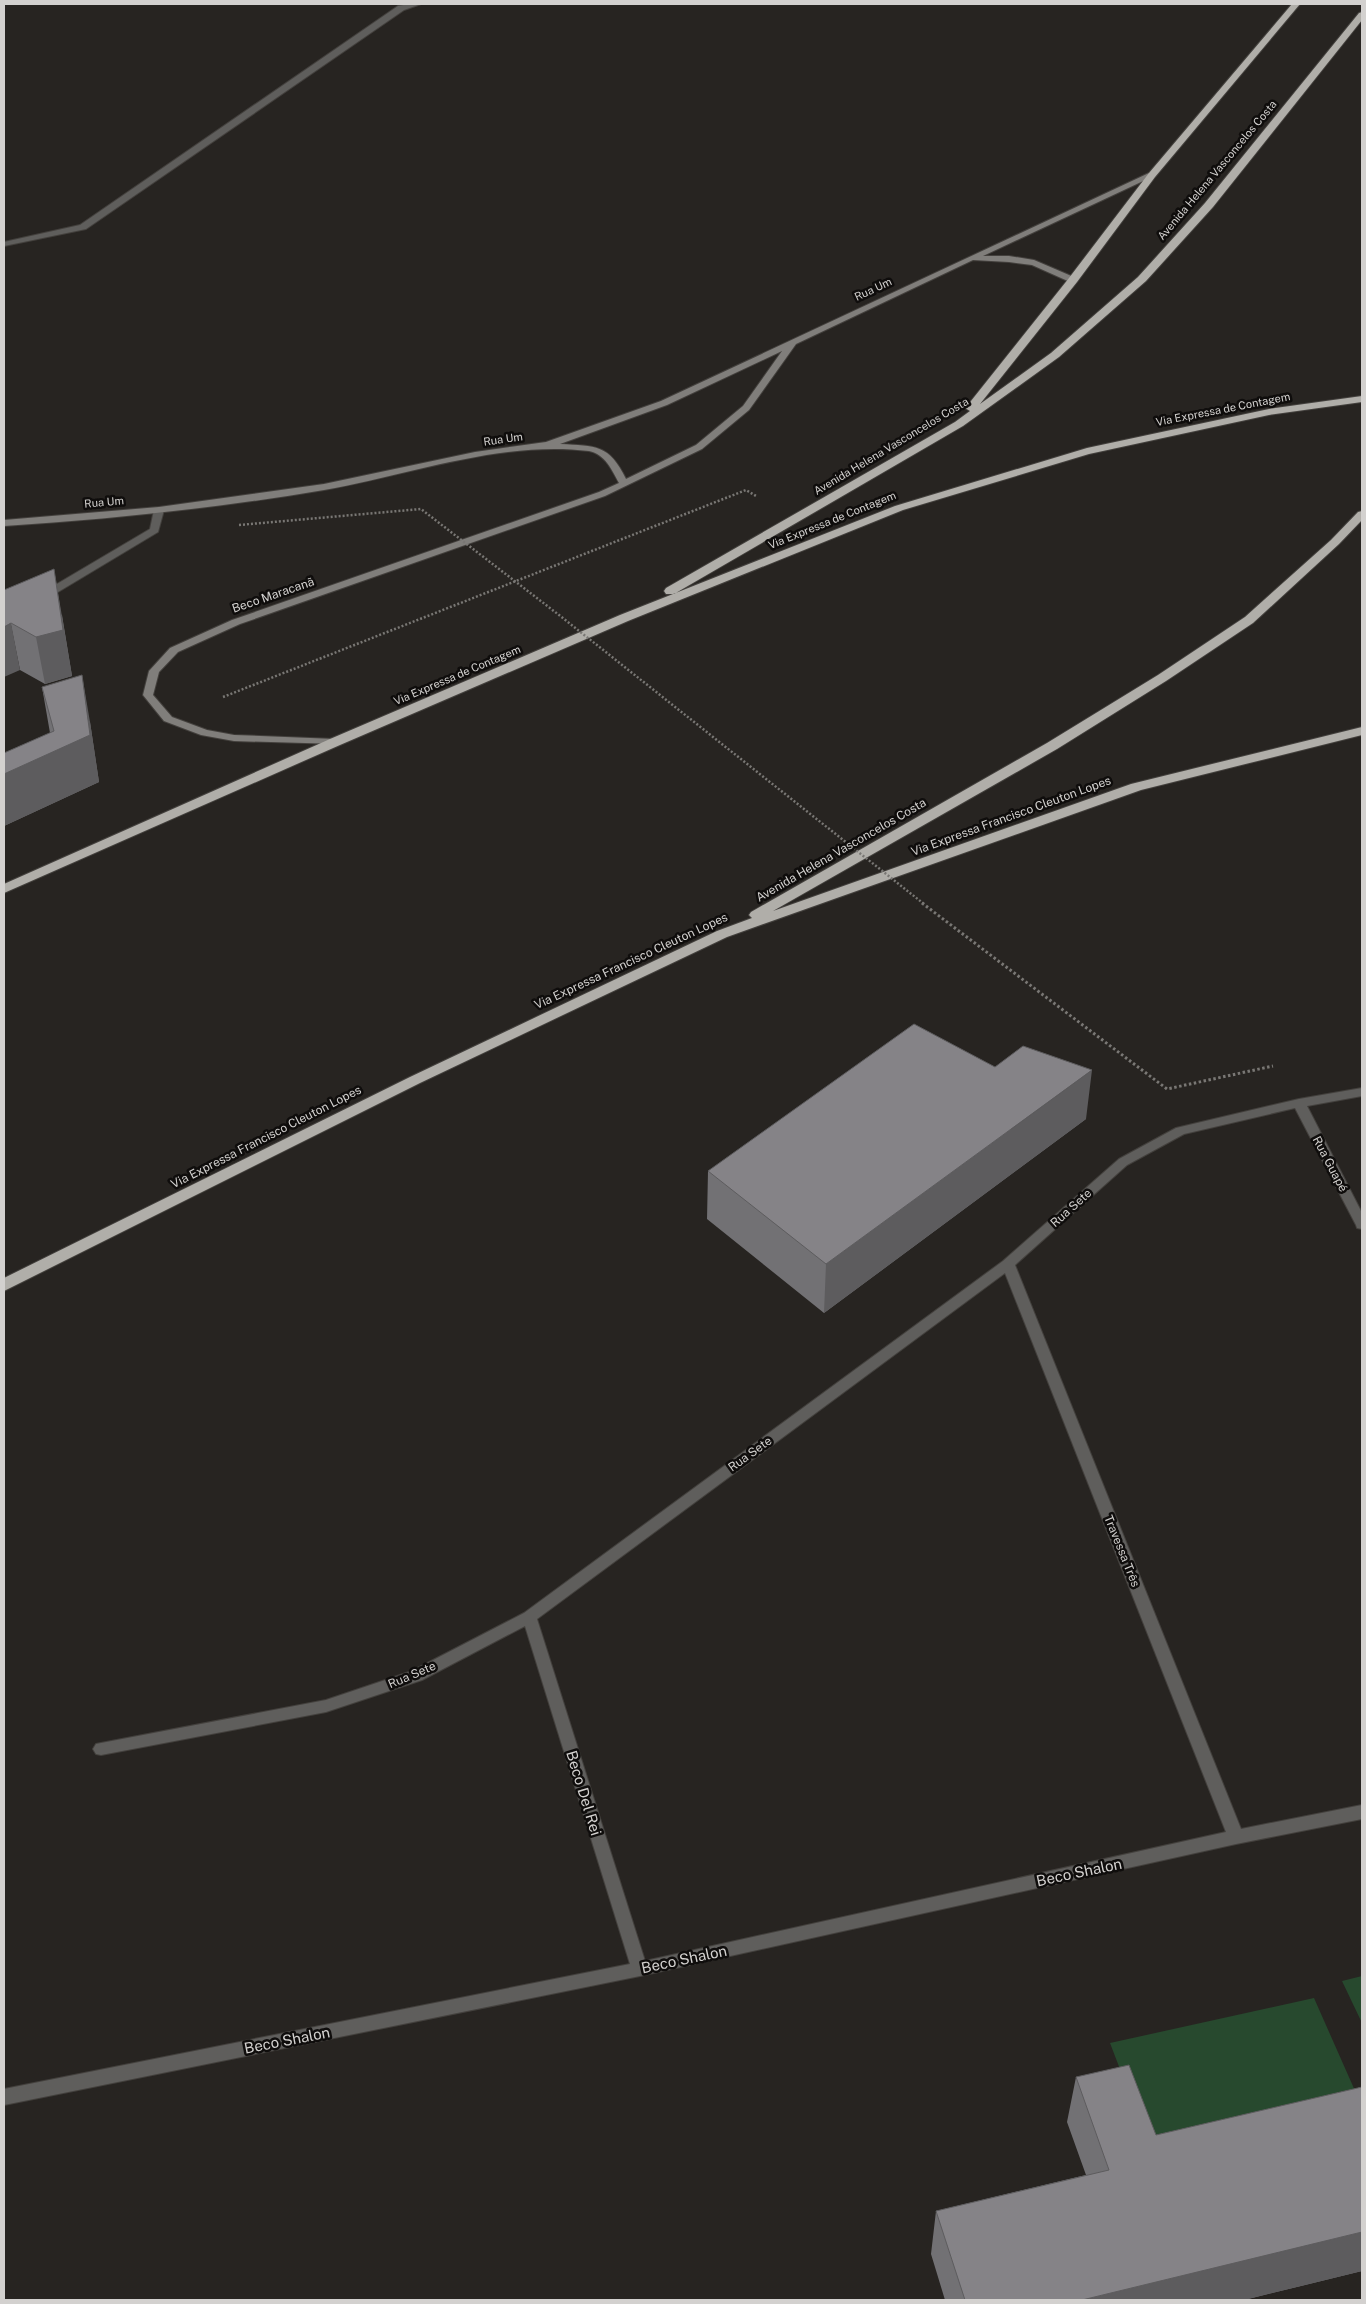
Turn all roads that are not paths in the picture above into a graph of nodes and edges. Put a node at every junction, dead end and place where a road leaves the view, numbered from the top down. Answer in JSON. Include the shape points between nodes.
{"nodes":[{"id":1,"x":417,"y":4,"type":"edge"},
{"id":2,"x":1296,"y":4,"type":"edge"},
{"id":3,"x":1362,"y":15,"type":"edge"},
{"id":4,"x":1152,"y":175,"type":"junction"},
{"id":5,"x":4,"y":244,"type":"edge"},
{"id":6,"x":971,"y":258,"type":"junction"},
{"id":7,"x":1073,"y":280,"type":"junction"},
{"id":8,"x":793,"y":341,"type":"junction"},
{"id":9,"x":1362,"y":399,"type":"edge"},
{"id":10,"x":959,"y":424,"type":"junction"},
{"id":11,"x":548,"y":445,"type":"junction"},
{"id":12,"x":624,"y":484,"type":"junction"},
{"id":13,"x":159,"y":510,"type":"junction"},
{"id":14,"x":1362,"y":514,"type":"edge"},
{"id":15,"x":4,"y":523,"type":"edge"},
{"id":16,"x":30,"y":604,"type":"edge"},
{"id":17,"x":624,"y":618,"type":"junction"},
{"id":18,"x":1362,"y":731,"type":"edge"},
{"id":19,"x":335,"y":742,"type":"junction"},
{"id":20,"x":4,"y":889,"type":"edge"},
{"id":21,"x":722,"y":934,"type":"junction"},
{"id":22,"x":1362,"y":1092,"type":"edge"},
{"id":23,"x":1299,"y":1103,"type":"junction"},
{"id":24,"x":1362,"y":1225,"type":"edge"},
{"id":25,"x":1008,"y":1264,"type":"junction"},
{"id":26,"x":4,"y":1285,"type":"edge"},
{"id":27,"x":529,"y":1617,"type":"junction"},
{"id":28,"x":101,"y":1749,"type":"dead end"},
{"id":29,"x":1362,"y":1812,"type":"edge"},
{"id":30,"x":1236,"y":1837,"type":"junction"},
{"id":31,"x":640,"y":1969,"type":"junction"},
{"id":32,"x":4,"y":2098,"type":"edge"}],
"edges":[{"from":1,"to":5,"type":"street","via":[[400,8],[82,227]]},
{"from":2,"to":4,"type":"highway"},
{"from":3,"to":10,"type":"highway","name":"Avenida Helena Vasconcelos Costa","via":[[1209,205],[1142,278],[1055,355]]},
{"from":4,"to":6,"type":"street","name":"Rua Um"},
{"from":4,"to":7,"type":"highway"},
{"from":6,"to":7,"type":"street","name":"Rua Um","via":[[1034,263]]},
{"from":6,"to":8,"type":"street","name":"Rua Um"},
{"from":7,"to":10,"type":"highway"},
{"from":8,"to":11,"type":"street","name":"Rua Um","via":[[664,403]]},
{"from":8,"to":12,"type":"street","name":"Beco Maracanã","via":[[746,408],[699,447]]},
{"from":9,"to":17,"type":"highway","name":"Via Expressa de Contagem","via":[[1269,412],[1087,450],[899,508]]},
{"from":10,"to":17,"type":"highway","name":"Avenida Helena Vasconcelos Costa"},
{"from":11,"to":12,"type":"street","via":[[594,449],[612,462]]},
{"from":11,"to":13,"type":"street","name":"Rua Um","via":[[475,455],[324,486]]},
{"from":12,"to":19,"type":"street","name":"Beco Maracanã","via":[[236,622],[174,650],[154,671],[148,695],[168,719],[205,733],[234,738]]},
{"from":13,"to":15,"type":"street","name":"Rua Um"},
{"from":13,"to":16,"type":"street","via":[[155,530]]},
{"from":14,"to":21,"type":"highway","name":"Avenida Helena Vasconcelos Costa","via":[[1250,620],[1162,678],[1052,746]]},
{"from":17,"to":19,"type":"highway","name":"Via Expressa de Contagem"},
{"from":18,"to":21,"type":"highway","name":"Via Expressa Francisco Cleuton Lopes","via":[[1136,788]]},
{"from":19,"to":20,"type":"highway"},
{"from":21,"to":26,"type":"highway","name":"Via Expressa Francisco Cleuton Lopes","via":[[415,1080]]},
{"from":22,"to":23,"type":"street","name":"Rua Sete"},
{"from":23,"to":24,"type":"street","name":"Rua Guapé"},
{"from":23,"to":25,"type":"street","name":"Rua Sete","via":[[1180,1132],[1123,1162]]},
{"from":25,"to":27,"type":"street","name":"Rua Sete"},
{"from":25,"to":30,"type":"street","name":"Travessa Três"},
{"from":27,"to":28,"type":"street","name":"Rua Sete","via":[[417,1676],[326,1706]]},
{"from":27,"to":31,"type":"street","name":"Beco Del Rei"},
{"from":29,"to":30,"type":"street","name":"Beco Shalon"},
{"from":30,"to":31,"type":"street","name":"Beco Shalon"},
{"from":31,"to":32,"type":"street","name":"Beco Shalon"}]}
